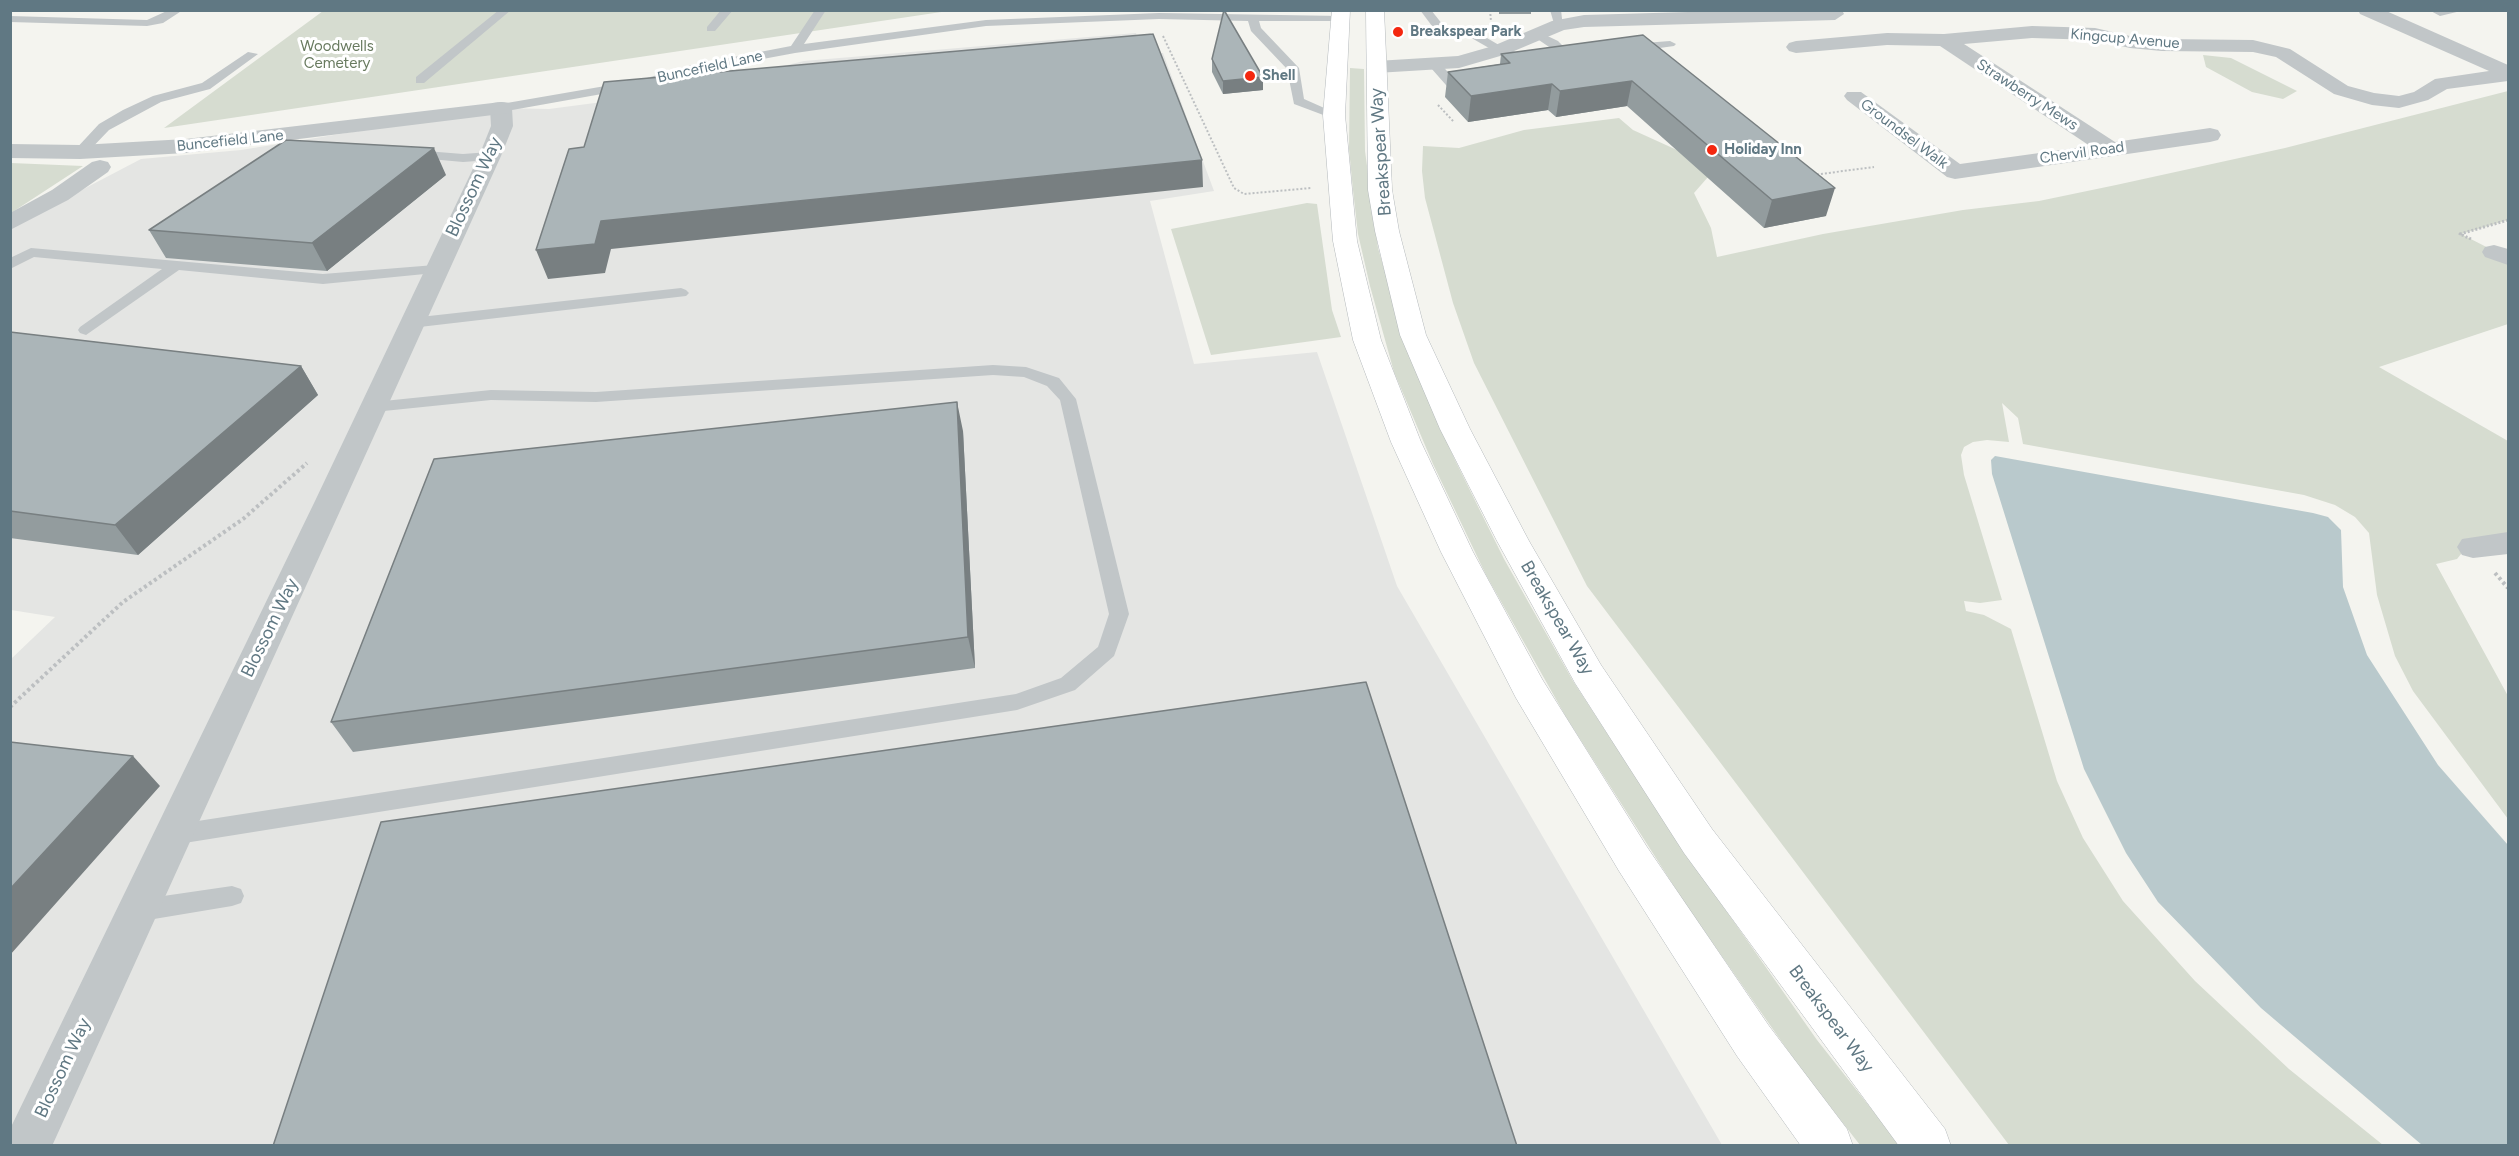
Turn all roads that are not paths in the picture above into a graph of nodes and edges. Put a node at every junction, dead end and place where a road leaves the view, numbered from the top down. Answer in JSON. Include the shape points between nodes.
{"nodes":[{"id":1,"x":127,"y":10,"type":"edge"},
{"id":2,"x":178,"y":10,"type":"edge"},
{"id":3,"x":506,"y":10,"type":"edge"},
{"id":4,"x":728,"y":10,"type":"edge"},
{"id":5,"x":821,"y":10,"type":"edge"},
{"id":6,"x":1375,"y":10,"type":"edge"},
{"id":7,"x":1425,"y":10,"type":"edge"},
{"id":8,"x":2367,"y":10,"type":"edge"},
{"id":9,"x":2434,"y":10,"type":"edge"},
{"id":10,"x":2460,"y":10,"type":"edge"},
{"id":11,"x":1836,"y":12,"type":"edge"},
{"id":12,"x":1614,"y":14,"type":"edge"},
{"id":13,"x":1693,"y":14,"type":"edge"},
{"id":14,"x":1341,"y":15,"type":"edge"},
{"id":15,"x":1103,"y":17,"type":"junction"},
{"id":16,"x":10,"y":18,"type":"edge"},
{"id":17,"x":1253,"y":18,"type":"junction"},
{"id":18,"x":1557,"y":18,"type":"edge"},
{"id":19,"x":110,"y":21,"type":"junction"},
{"id":20,"x":711,"y":29,"type":"dead end"},
{"id":21,"x":1103,"y":31,"type":"dead end"},
{"id":22,"x":1537,"y":34,"type":"junction"},
{"id":23,"x":1944,"y":40,"type":"junction"},
{"id":24,"x":2130,"y":42,"type":"junction"},
{"id":25,"x":1670,"y":44,"type":"dead end"},
{"id":26,"x":1796,"y":47,"type":"dead end"},
{"id":27,"x":795,"y":49,"type":"junction"},
{"id":28,"x":1623,"y":49,"type":"edge"},
{"id":29,"x":1500,"y":50,"type":"junction"},
{"id":30,"x":1563,"y":52,"type":"junction"},
{"id":31,"x":1580,"y":52,"type":"edge"},
{"id":32,"x":252,"y":54,"type":"dead end"},
{"id":33,"x":1435,"y":65,"type":"junction"},
{"id":34,"x":2154,"y":65,"type":"dead end"},
{"id":35,"x":1376,"y":67,"type":"junction"},
{"id":36,"x":2508,"y":74,"type":"edge"},
{"id":37,"x":420,"y":80,"type":"dead end"},
{"id":38,"x":1457,"y":90,"type":"edge"},
{"id":39,"x":1854,"y":96,"type":"dead end"},
{"id":40,"x":501,"y":108,"type":"junction"},
{"id":41,"x":1334,"y":115,"type":"junction"},
{"id":42,"x":2210,"y":135,"type":"dead end"},
{"id":43,"x":2110,"y":149,"type":"junction"},
{"id":44,"x":10,"y":151,"type":"edge"},
{"id":45,"x":80,"y":152,"type":"junction"},
{"id":46,"x":404,"y":154,"type":"edge"},
{"id":47,"x":489,"y":156,"type":"junction"},
{"id":48,"x":100,"y":167,"type":"dead end"},
{"id":49,"x":1955,"y":172,"type":"joint"},
{"id":50,"x":10,"y":223,"type":"edge"},
{"id":51,"x":10,"y":265,"type":"edge"},
{"id":52,"x":175,"y":266,"type":"junction"},
{"id":53,"x":435,"y":269,"type":"junction"},
{"id":54,"x":681,"y":293,"type":"dead end"},
{"id":55,"x":411,"y":323,"type":"junction"},
{"id":56,"x":86,"y":330,"type":"dead end"},
{"id":57,"x":374,"y":407,"type":"junction"},
{"id":58,"x":2508,"y":543,"type":"edge"},
{"id":59,"x":2473,"y":547,"type":"dead end"},
{"id":60,"x":172,"y":835,"type":"junction"},
{"id":61,"x":232,"y":896,"type":"dead end"},
{"id":62,"x":136,"y":911,"type":"junction"},
{"id":63,"x":27,"y":1146,"type":"edge"},
{"id":64,"x":1830,"y":1146,"type":"edge"},
{"id":65,"x":1928,"y":1146,"type":"edge"}],
"edges":[{"from":1,"to":19,"type":"lane"},
{"from":2,"to":19,"type":"lane","via":[[159,21]]},
{"from":3,"to":37,"type":"lane"},
{"from":4,"to":20,"type":"lane"},
{"from":5,"to":27,"type":"lane"},
{"from":6,"to":35,"type":"main road","name":"Breakspear Way"},
{"from":7,"to":29,"type":"lane","via":[[1439,28],[1471,33]]},
{"from":8,"to":36,"type":"street"},
{"from":9,"to":10,"type":"lane"},
{"from":11,"to":13,"type":"street"},
{"from":12,"to":13,"type":"street"},
{"from":12,"to":18,"type":"street"},
{"from":14,"to":17,"type":"lane","name":"Buncefield Lane"},
{"from":14,"to":41,"type":"main road"},
{"from":15,"to":17,"type":"lane","name":"Buncefield Lane"},
{"from":15,"to":21,"type":"lane"},
{"from":15,"to":27,"type":"lane","name":"Buncefield Lane","via":[[986,23]]},
{"from":16,"to":19,"type":"lane"},
{"from":17,"to":41,"type":"lane","via":[[1255,28],[1293,68],[1298,101]]},
{"from":18,"to":22,"type":"street"},
{"from":22,"to":29,"type":"street"},
{"from":22,"to":30,"type":"lane"},
{"from":23,"to":24,"type":"street","name":"Kingcup Avenue","via":[[2032,32],[2095,34]]},
{"from":23,"to":26,"type":"street","name":"Kingcup Avenue","via":[[1887,39]]},
{"from":23,"to":43,"type":"street","name":"Strawberry Mews"},
{"from":24,"to":34,"type":"street","via":[[2139,56]]},
{"from":24,"to":36,"type":"street","name":"Kingcup Avenue","via":[[2253,45],[2283,53],[2341,90],[2399,102],[2421,96],[2442,83]]},
{"from":25,"to":28,"type":"lane"},
{"from":27,"to":40,"type":"lane","name":"Buncefield Lane","via":[[641,83]]},
{"from":29,"to":30,"type":"lane","via":[[1545,59]]},
{"from":29,"to":33,"type":"street"},
{"from":30,"to":31,"type":"lane"},
{"from":32,"to":45,"type":"lane","via":[[206,86],[158,99],[127,113],[104,127]]},
{"from":33,"to":35,"type":"street"},
{"from":33,"to":38,"type":"lane"},
{"from":35,"to":65,"type":"main road","name":"Breakspear Way","via":[[1380,190],[1387,231],[1413,334],[1455,429],[1588,674],[1698,841]]},
{"from":39,"to":49,"type":"street","name":"Groundsel Walk"},
{"from":40,"to":45,"type":"street","name":"Buncefield Lane","via":[[225,142]]},
{"from":40,"to":47,"type":"street","name":"Blossom Way","via":[[502,126]]},
{"from":41,"to":64,"type":"main road","via":[[1345,241],[1367,340],[1406,442],[1457,552],[1529,688],[1632,859],[1753,1041]]},
{"from":42,"to":43,"type":"street","name":"Chervil Road"},
{"from":43,"to":49,"type":"street","name":"Chervil Road"},
{"from":44,"to":45,"type":"street","name":"Buncefield Lane"},
{"from":46,"to":47,"type":"lane"},
{"from":47,"to":53,"type":"street","name":"Blossom Way"},
{"from":48,"to":50,"type":"street"},
{"from":51,"to":52,"type":"lane","via":[[31,252]]},
{"from":52,"to":53,"type":"lane","via":[[323,279]]},
{"from":52,"to":56,"type":"lane"},
{"from":53,"to":55,"type":"street","name":"Blossom Way"},
{"from":54,"to":55,"type":"lane"},
{"from":55,"to":57,"type":"street","name":"Blossom Way"},
{"from":57,"to":60,"type":"street","name":"Blossom Way"},
{"from":57,"to":60,"type":"lane","via":[[490,395],[596,397],[993,370],[1026,372],[1053,382],[1068,399],[1119,614],[1107,651],[1068,684],[1017,702]]},
{"from":58,"to":59,"type":"street"},
{"from":60,"to":62,"type":"street","name":"Blossom Way"},
{"from":61,"to":62,"type":"lane"},
{"from":62,"to":63,"type":"street","name":"Blossom Way"}]}
